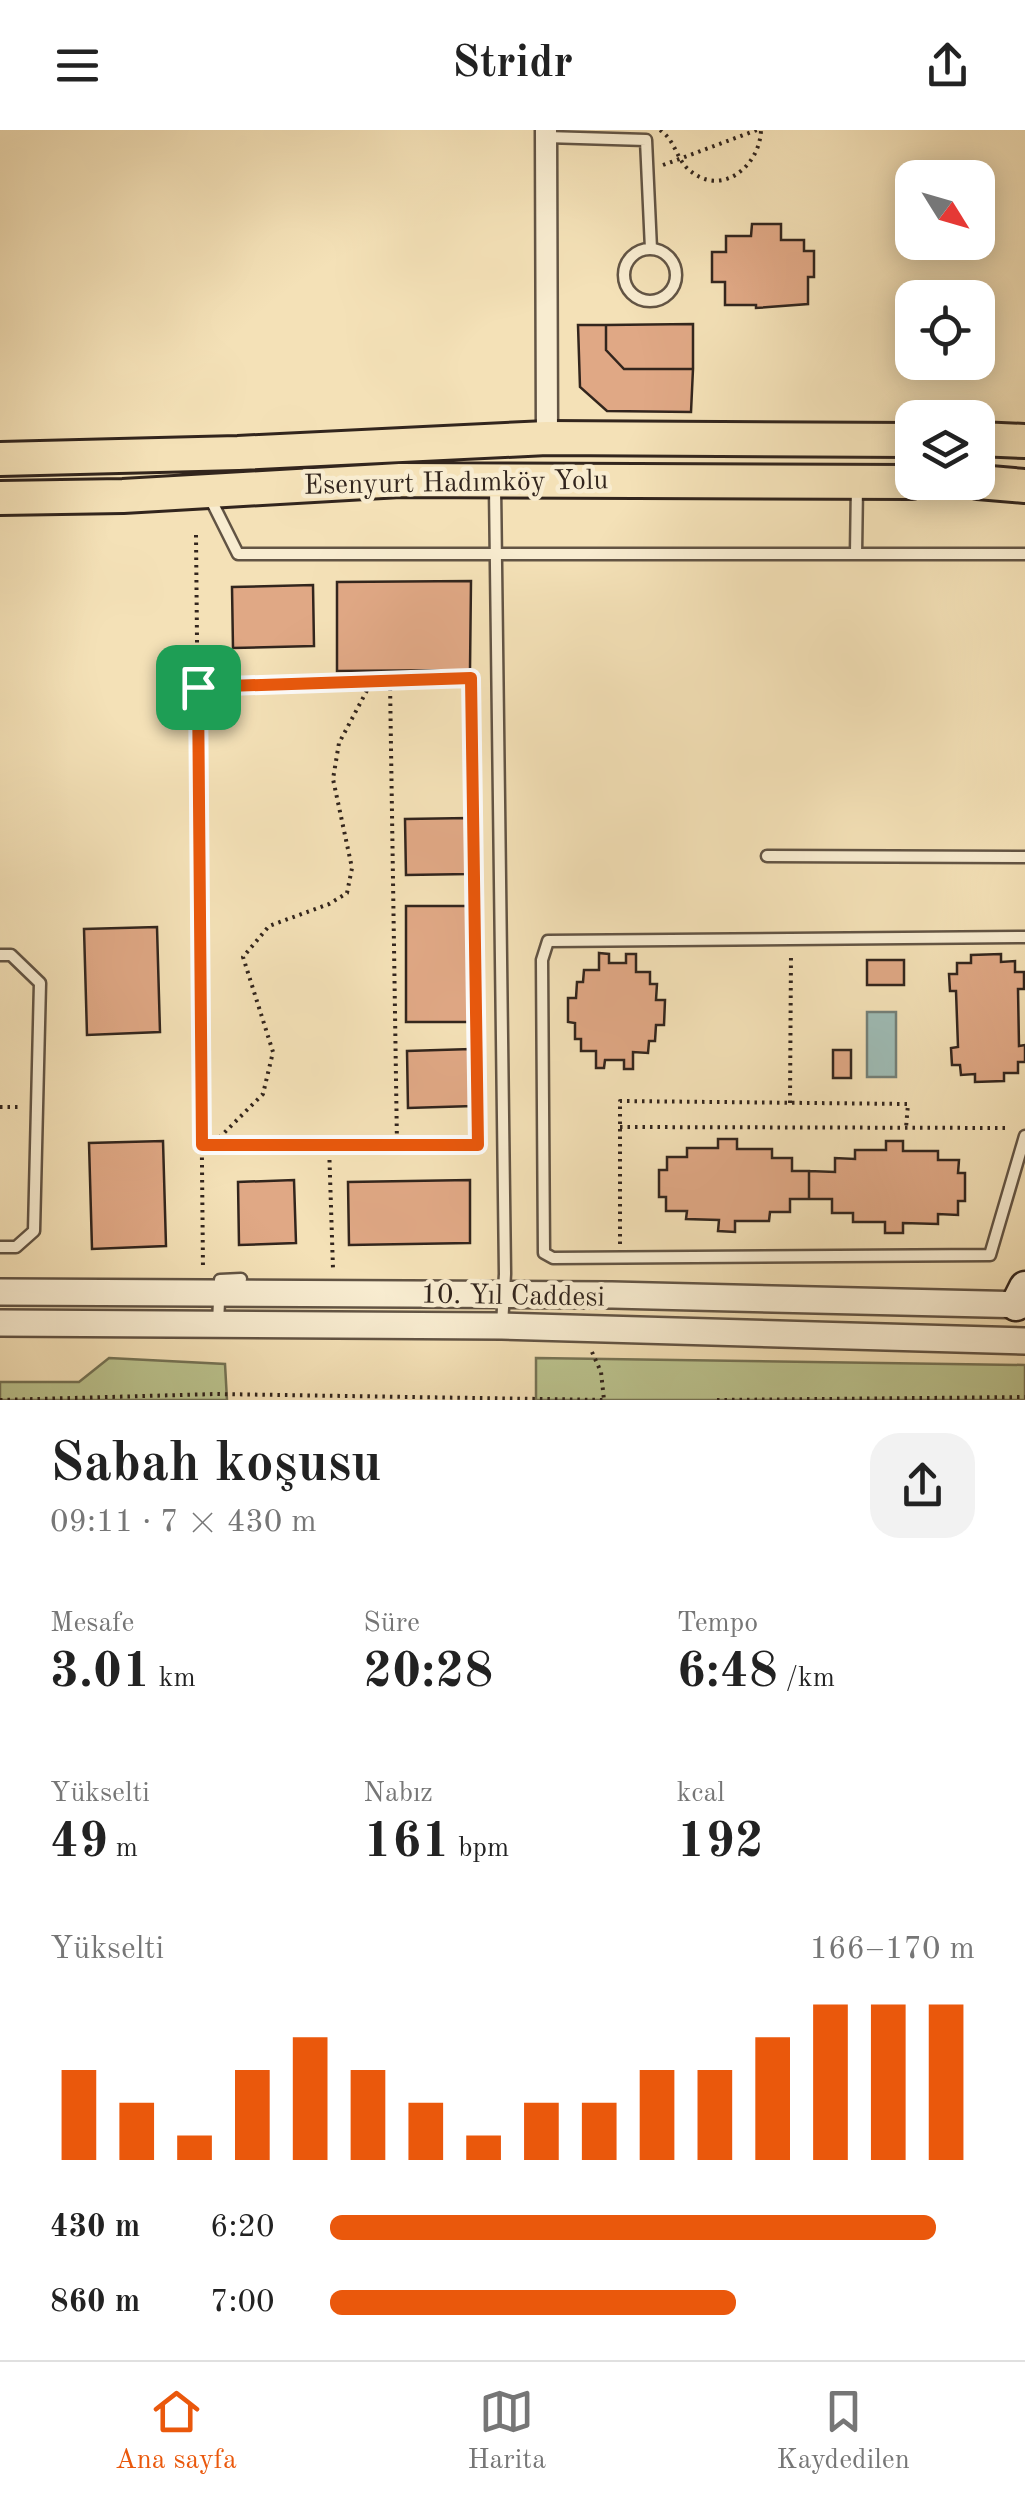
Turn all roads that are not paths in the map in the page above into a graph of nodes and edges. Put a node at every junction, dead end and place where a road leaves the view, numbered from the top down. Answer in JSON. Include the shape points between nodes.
{"nodes":[{"id":1,"x":546,"y":133,"type":"edge"},
{"id":2,"x":651,"y":249,"type":"junction"},
{"id":3,"x":547,"y":438,"type":"junction"},
{"id":4,"x":895,"y":440,"type":"edge"},
{"id":5,"x":995,"y":440,"type":"edge"},
{"id":6,"x":1025,"y":441,"type":"edge"},
{"id":7,"x":0,"y":458,"type":"edge"},
{"id":8,"x":495,"y":481,"type":"junction"},
{"id":9,"x":856,"y":481,"type":"junction"},
{"id":10,"x":895,"y":482,"type":"edge"},
{"id":11,"x":995,"y":483,"type":"edge"},
{"id":12,"x":1025,"y":486,"type":"edge"},
{"id":13,"x":206,"y":491,"type":"junction"},
{"id":14,"x":0,"y":498,"type":"edge"},
{"id":15,"x":496,"y":554,"type":"junction"},
{"id":16,"x":856,"y":554,"type":"junction"},
{"id":17,"x":1025,"y":554,"type":"edge"},
{"id":18,"x":767,"y":856,"type":"dead end"},
{"id":19,"x":1025,"y":857,"type":"edge"},
{"id":20,"x":1025,"y":937,"type":"edge"},
{"id":21,"x":0,"y":954,"type":"edge"},
{"id":22,"x":1025,"y":1132,"type":"edge"},
{"id":23,"x":0,"y":1247,"type":"edge"},
{"id":24,"x":221,"y":1288,"type":"junction"},
{"id":25,"x":0,"y":1292,"type":"edge"},
{"id":26,"x":505,"y":1294,"type":"junction"},
{"id":27,"x":1022,"y":1299,"type":"edge"},
{"id":28,"x":0,"y":1323,"type":"edge"},
{"id":29,"x":218,"y":1324,"type":"junction"},
{"id":30,"x":502,"y":1326,"type":"junction"},
{"id":31,"x":1025,"y":1341,"type":"edge"}],
"edges":[{"from":1,"to":2,"type":"lane","via":[[646,140]]},
{"from":1,"to":3,"type":"street"},
{"from":2,"to":2,"type":"lane","via":[[634,254],[624,278],[632,293],[648,300],[664,297],[676,276],[672,261]]},
{"from":3,"to":4,"type":"main road","name":"Esenyurt Hadımköy Yolu"},
{"from":3,"to":7,"type":"main road","name":"Esenyurt Hadımköy Yolu"},
{"from":5,"to":6,"type":"main road"},
{"from":8,"to":9,"type":"main road","name":"Esenyurt Hadımköy Yolu"},
{"from":8,"to":13,"type":"main road","name":"Esenyurt Hadımköy Yolu"},
{"from":8,"to":15,"type":"lane"},
{"from":9,"to":10,"type":"main road","name":"Esenyurt Hadımköy Yolu"},
{"from":9,"to":16,"type":"lane"},
{"from":11,"to":12,"type":"main road"},
{"from":13,"to":14,"type":"main road","name":"Esenyurt Hadımköy Yolu"},
{"from":13,"to":15,"type":"lane","via":[[238,554]]},
{"from":15,"to":16,"type":"lane"},
{"from":15,"to":26,"type":"lane"},
{"from":16,"to":17,"type":"lane"},
{"from":18,"to":19,"type":"lane"},
{"from":20,"to":22,"type":"lane","via":[[548,940],[542,960],[544,1253],[990,1254]]},
{"from":21,"to":23,"type":"lane","via":[[12,954],[40,983],[34,1231],[16,1247]]},
{"from":24,"to":25,"type":"street","name":"10. Yıl Caddesi"},
{"from":24,"to":26,"type":"street","name":"10. Yıl Caddesi"},
{"from":24,"to":29,"type":"lane"},
{"from":26,"to":27,"type":"street","name":"10. Yıl Caddesi"},
{"from":26,"to":30,"type":"lane"},
{"from":28,"to":29,"type":"street","name":"10. Yıl Caddesi"},
{"from":29,"to":30,"type":"street","name":"10. Yıl Caddesi"},
{"from":30,"to":31,"type":"street","name":"10. Yıl Caddesi"}]}
